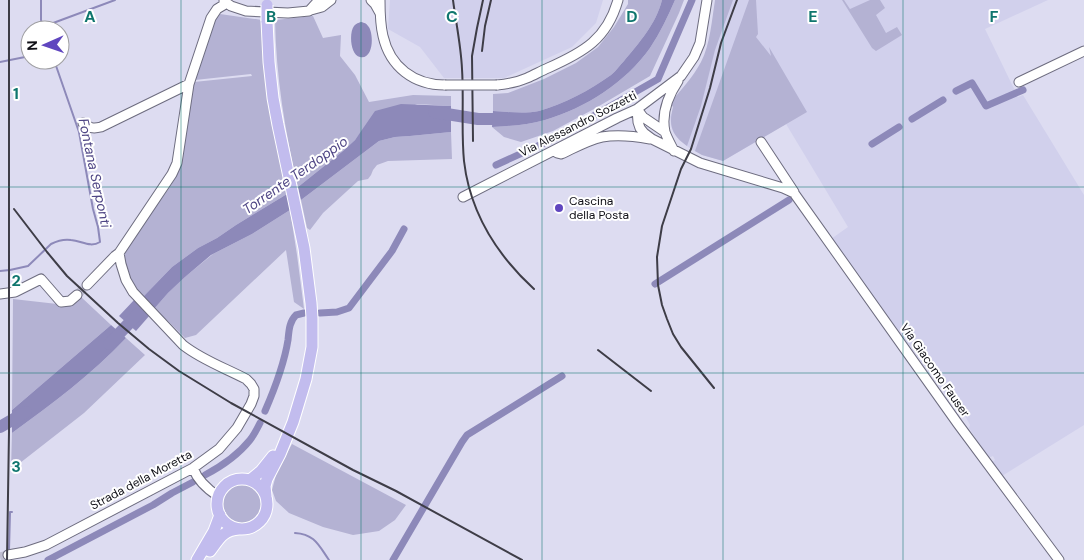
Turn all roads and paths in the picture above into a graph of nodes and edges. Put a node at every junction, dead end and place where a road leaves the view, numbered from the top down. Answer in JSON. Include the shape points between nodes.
{"nodes":[{"id":1,"x":319,"y":0,"type":"edge"},
{"id":2,"x":331,"y":0,"type":"edge"},
{"id":3,"x":370,"y":0,"type":"edge"},
{"id":4,"x":379,"y":0,"type":"edge"},
{"id":5,"x":618,"y":0,"type":"edge"},
{"id":6,"x":707,"y":0,"type":"edge"},
{"id":7,"x":225,"y":2,"type":"edge"},
{"id":8,"x":267,"y":3,"type":"edge"},
{"id":9,"x":309,"y":11,"type":"junction"},
{"id":10,"x":380,"y":13,"type":"junction"},
{"id":11,"x":1084,"y":51,"type":"edge"},
{"id":12,"x":681,"y":76,"type":"junction"},
{"id":13,"x":1019,"y":82,"type":"dead end"},
{"id":14,"x":189,"y":84,"type":"junction"},
{"id":15,"x":637,"y":109,"type":"junction"},
{"id":16,"x":83,"y":123,"type":"dead end"},
{"id":17,"x":665,"y":132,"type":"junction"},
{"id":18,"x":652,"y":140,"type":"junction"},
{"id":19,"x":761,"y":142,"type":"dead end"},
{"id":20,"x":674,"y":151,"type":"junction"},
{"id":21,"x":552,"y":152,"type":"junction"},
{"id":22,"x":794,"y":193,"type":"junction"},
{"id":23,"x":462,"y":197,"type":"dead end"},
{"id":24,"x":119,"y":253,"type":"junction"},
{"id":25,"x":87,"y":285,"type":"tunnel mouth"},
{"id":26,"x":0,"y":294,"type":"edge"},
{"id":27,"x":77,"y":295,"type":"tunnel mouth"},
{"id":28,"x":286,"y":438,"type":"junction"},
{"id":29,"x":193,"y":468,"type":"junction"},
{"id":30,"x":250,"y":480,"type":"junction"},
{"id":31,"x":218,"y":496,"type":"junction"},
{"id":32,"x":266,"y":496,"type":"junction"},
{"id":33,"x":220,"y":515,"type":"junction"},
{"id":34,"x":239,"y":530,"type":"junction"},
{"id":35,"x":8,"y":555,"type":"dead end"},
{"id":36,"x":196,"y":560,"type":"edge"},
{"id":37,"x":203,"y":560,"type":"edge"},
{"id":38,"x":1059,"y":560,"type":"edge"}],
"edges":[{"from":1,"to":9,"type":"street"},
{"from":2,"to":9,"type":"street"},
{"from":3,"to":10,"type":"street"},
{"from":4,"to":10,"type":"street"},
{"from":5,"to":10,"type":"street","bridge":true,"via":[[609,24],[582,52],[526,79],[497,85],[446,86],[429,84],[410,76],[386,48]]},
{"from":6,"to":12,"type":"street","name":"Via Alessandro Sozzetti","via":[[700,43]]},
{"from":7,"to":9,"type":"street","via":[[246,11]]},
{"from":7,"to":14,"type":"street","via":[[211,18]]},
{"from":8,"to":28,"type":"main road","bridge":true,"via":[[269,62],[278,125],[312,303],[309,364],[294,422]]},
{"from":11,"to":13,"type":"street"},
{"from":12,"to":15,"type":"street","name":"Via Alessandro Sozzetti"},
{"from":12,"to":17,"type":"street","via":[[669,95],[664,112]]},
{"from":14,"to":16,"type":"street","via":[[101,127],[95,129]]},
{"from":14,"to":24,"type":"street","via":[[177,162]]},
{"from":15,"to":17,"type":"street"},
{"from":15,"to":18,"type":"street","via":[[640,128]]},
{"from":15,"to":21,"type":"street","name":"Via Alessandro Sozzetti"},
{"from":17,"to":20,"type":"street"},
{"from":18,"to":20,"type":"street"},
{"from":18,"to":21,"type":"street","via":[[632,136],[602,137],[561,154]]},
{"from":19,"to":22,"type":"street","name":"Via Giacomo Fauser"},
{"from":20,"to":22,"type":"street","via":[[700,164]]},
{"from":21,"to":23,"type":"street","name":"Via Alessandro Sozzetti"},
{"from":22,"to":38,"type":"street","name":"Via Giacomo Fauser"},
{"from":24,"to":25,"type":"street"},
{"from":24,"to":29,"type":"street","name":"Strada della Moretta","via":[[126,280],[133,292],[183,345],[246,379],[254,389],[251,404],[237,428],[219,449]]},
{"from":26,"to":27,"type":"street","via":[[15,292],[41,279],[61,302],[70,301]]},
{"from":28,"to":30,"type":"main road","via":[[264,468]]},
{"from":28,"to":32,"type":"main road","via":[[267,479]]},
{"from":29,"to":31,"type":"street","via":[[202,484]]},
{"from":29,"to":35,"type":"street","name":"Strada della Moretta","via":[[46,545]]},
{"from":30,"to":31,"type":"main road","via":[[234,480]]},
{"from":30,"to":32,"type":"main road","via":[[257,483]]},
{"from":31,"to":33,"type":"main road"},
{"from":32,"to":34,"type":"main road","via":[[268,504],[262,520],[255,526]]},
{"from":33,"to":34,"type":"main road","via":[[224,522]]},
{"from":33,"to":36,"type":"main road"},
{"from":34,"to":37,"type":"main road","via":[[225,533]]}]}
